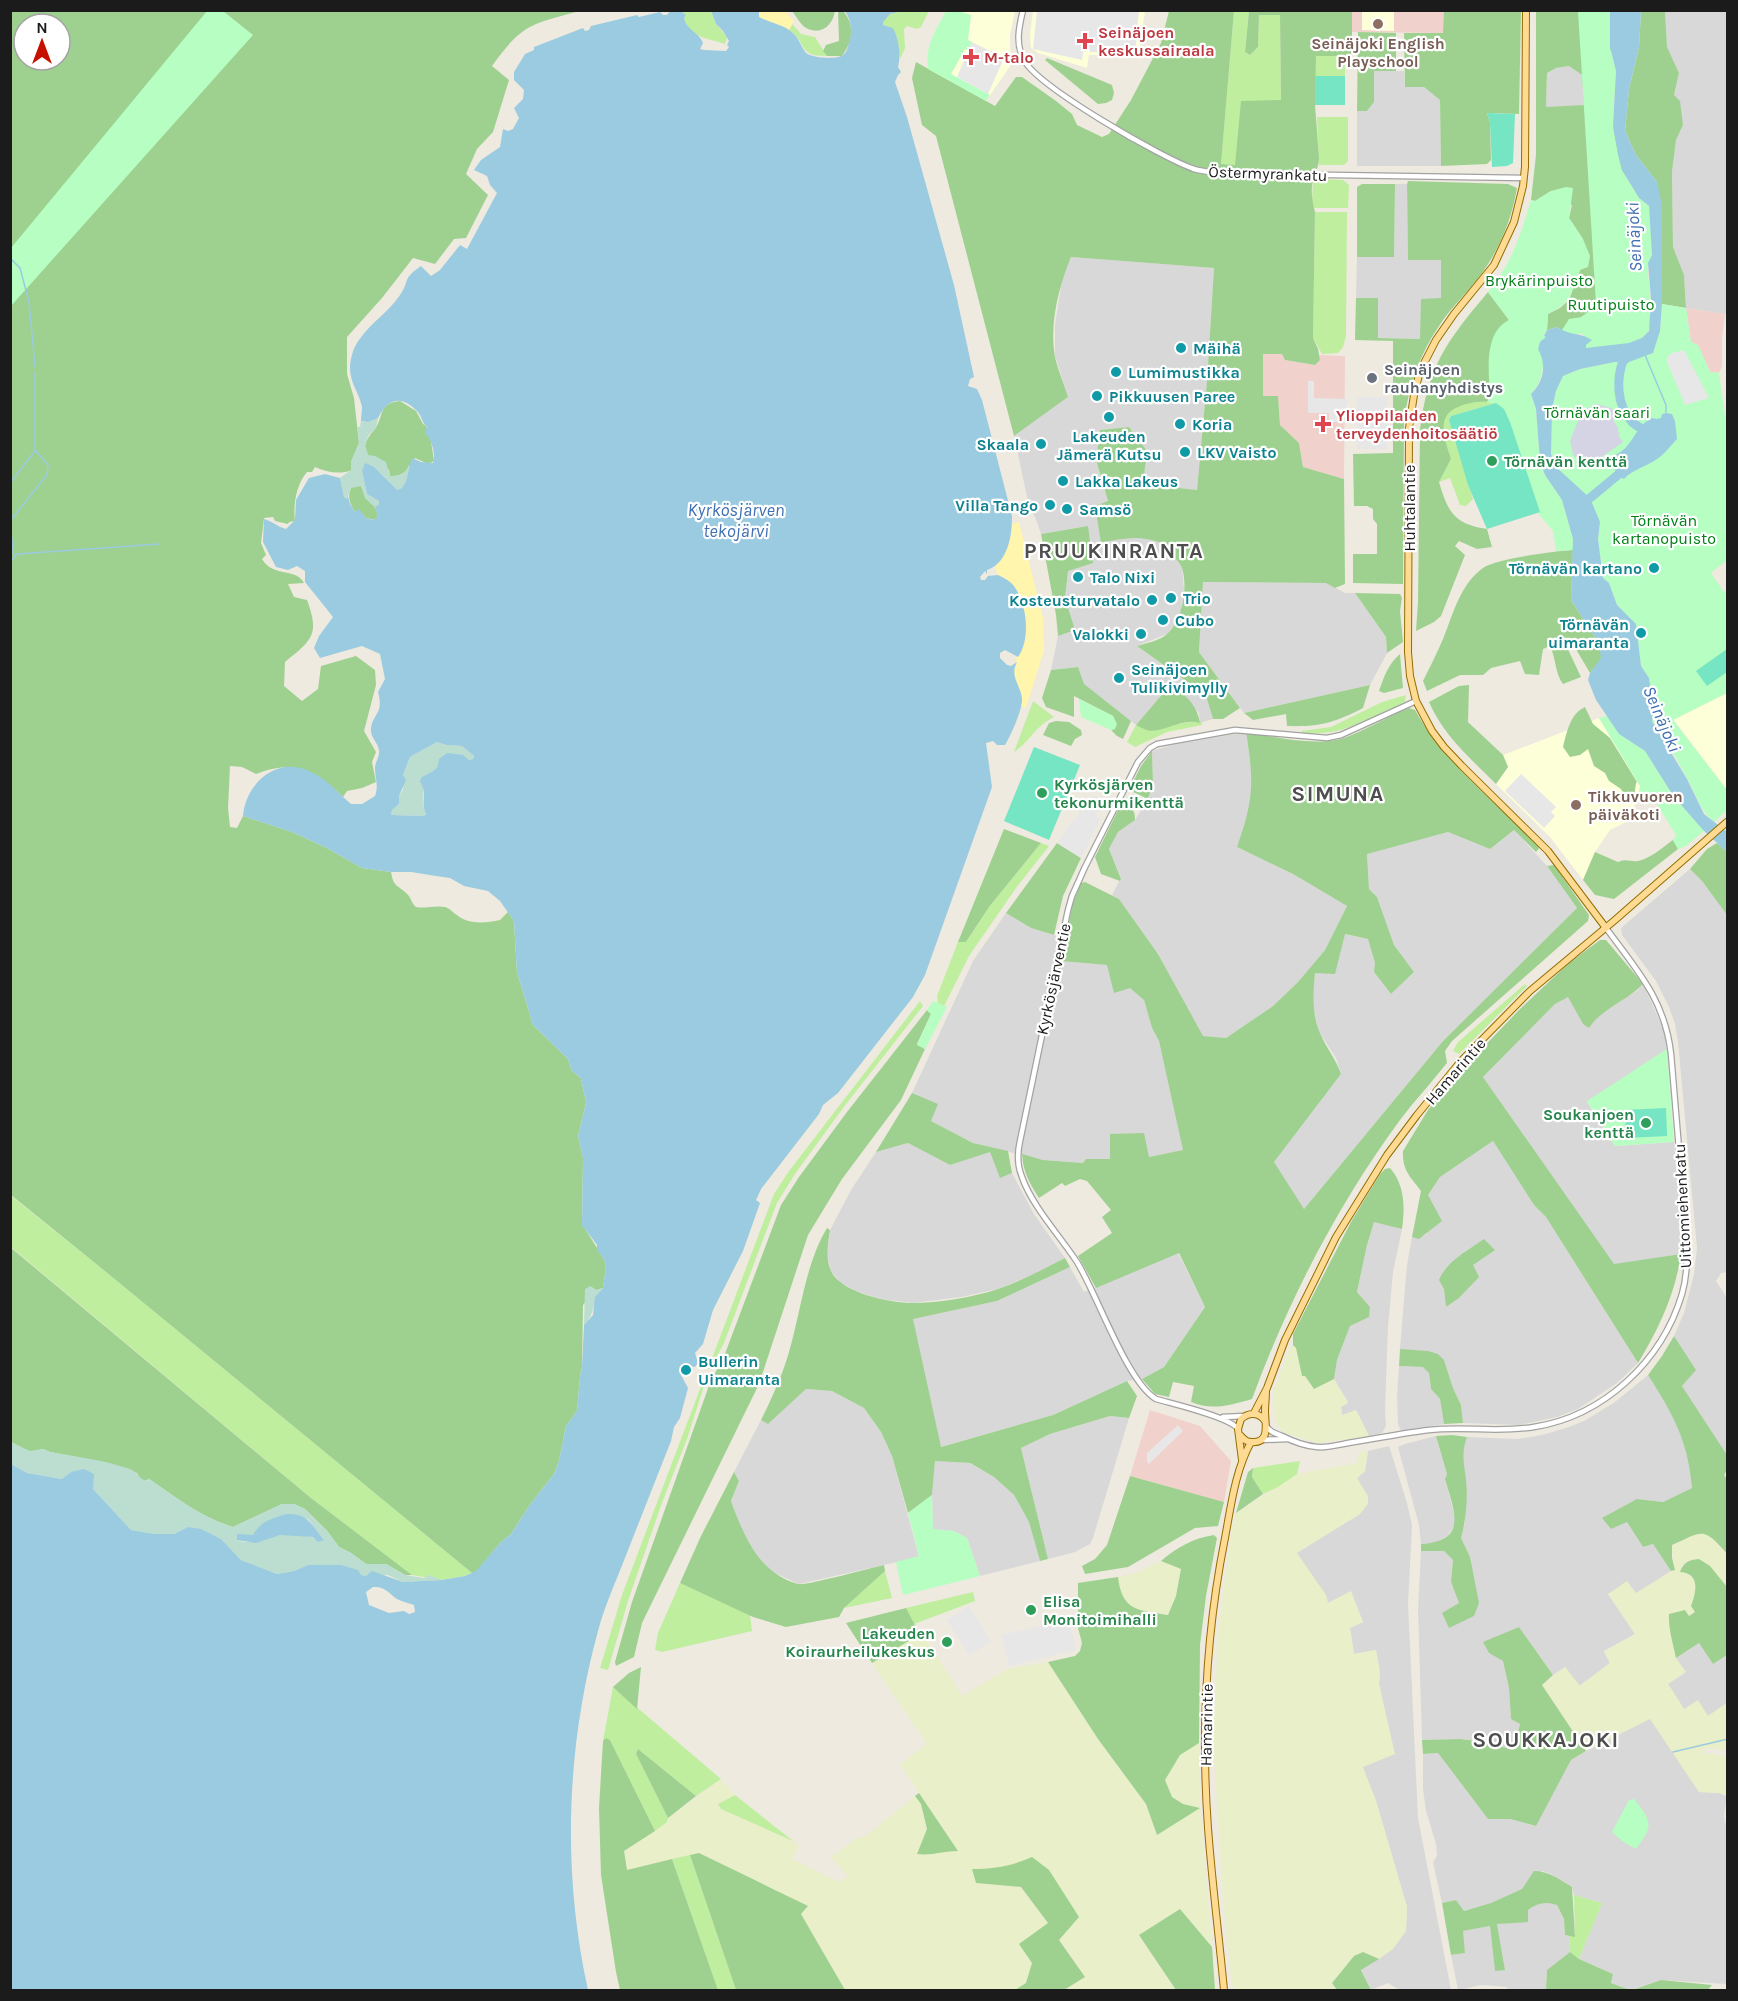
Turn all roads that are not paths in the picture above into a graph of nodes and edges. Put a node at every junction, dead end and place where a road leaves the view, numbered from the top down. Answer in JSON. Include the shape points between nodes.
{"nodes":[{"id":1,"x":1023,"y":10,"type":"edge"},
{"id":2,"x":1526,"y":10,"type":"edge"},
{"id":3,"x":1524,"y":178,"type":"junction"},
{"id":4,"x":1416,"y":701,"type":"junction"},
{"id":5,"x":1728,"y":821,"type":"edge"},
{"id":6,"x":1606,"y":928,"type":"junction"},
{"id":7,"x":1267,"y":1388,"type":"junction"},
{"id":8,"x":1254,"y":1413,"type":"junction"},
{"id":9,"x":1244,"y":1416,"type":"junction"},
{"id":10,"x":1220,"y":1418,"type":"junction"},
{"id":11,"x":1266,"y":1424,"type":"junction"},
{"id":12,"x":1239,"y":1431,"type":"junction"},
{"id":13,"x":1287,"y":1439,"type":"junction"},
{"id":14,"x":1261,"y":1440,"type":"junction"},
{"id":15,"x":1251,"y":1442,"type":"junction"},
{"id":16,"x":1242,"y":1462,"type":"junction"},
{"id":17,"x":1224,"y":1990,"type":"edge"}],
"edges":[{"from":1,"to":3,"type":"street","name":"Östermyrankatu","via":[[1018,37],[1027,66],[1102,121],[1192,168],[1216,173]]},
{"from":2,"to":3,"type":"main road","name":"Huhtalantie"},
{"from":3,"to":4,"type":"main road","name":"Huhtalantie","via":[[1502,252],[1436,340],[1420,371],[1414,395],[1409,428],[1408,652]]},
{"from":4,"to":6,"type":"main road","name":"Huhtalantie","via":[[1444,747],[1548,851]]},
{"from":4,"to":10,"type":"street","name":"Kyrkösjärventie","via":[[1327,738],[1235,730],[1150,748],[1138,762],[1068,910],[1018,1147],[1021,1177],[1081,1269],[1148,1394]]},
{"from":5,"to":6,"type":"main road","name":"Hamarintie"},
{"from":6,"to":7,"type":"main road","name":"Hamarintie","via":[[1530,991],[1483,1038],[1387,1155],[1336,1237],[1285,1341]]},
{"from":6,"to":13,"type":"street","name":"Uittomiehenkatu","via":[[1650,988],[1669,1039],[1687,1261],[1682,1294],[1664,1336],[1641,1368],[1614,1393],[1559,1421],[1515,1430],[1428,1430],[1323,1447]]},
{"from":7,"to":8,"type":"main road","name":"Hamarintie"},
{"from":7,"to":11,"type":"main road","name":"Hamarintie"},
{"from":8,"to":9,"type":"main road"},
{"from":8,"to":11,"type":"main road"},
{"from":9,"to":10,"type":"street","name":"Kyrkösjärventie"},
{"from":9,"to":12,"type":"main road"},
{"from":10,"to":12,"type":"street","name":"Kyrkösjärventie","via":[[1235,1424]]},
{"from":11,"to":13,"type":"street","name":"Uittomiehenkatu","via":[[1270,1431]]},
{"from":11,"to":14,"type":"main road"},
{"from":12,"to":15,"type":"main road"},
{"from":12,"to":16,"type":"main road","name":"Hamarintie"},
{"from":13,"to":14,"type":"street","name":"Uittomiehenkatu"},
{"from":14,"to":15,"type":"main road"},
{"from":15,"to":16,"type":"main road","name":"Hamarintie"},
{"from":16,"to":17,"type":"main road","name":"Hamarintie","via":[[1214,1602],[1205,1709],[1208,1827]]}]}
